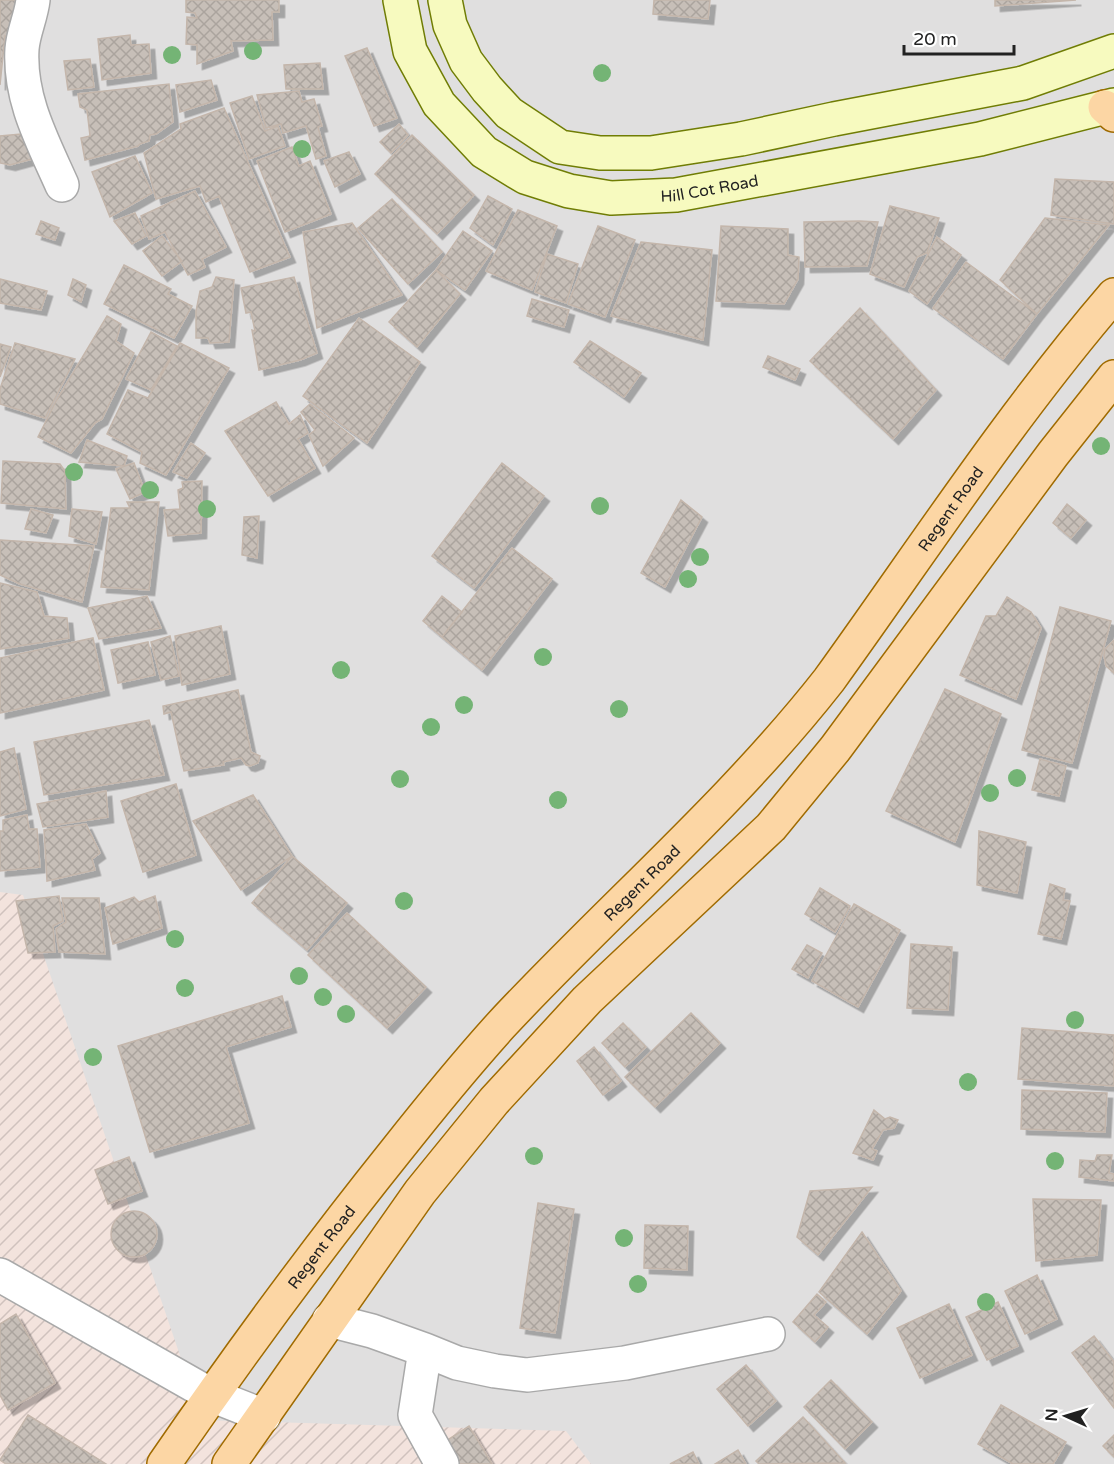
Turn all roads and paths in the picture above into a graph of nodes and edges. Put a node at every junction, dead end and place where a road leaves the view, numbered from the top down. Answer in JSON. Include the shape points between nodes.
{"nodes":[{"id":1,"x":33,"y":0,"type":"edge"},
{"id":2,"x":400,"y":0,"type":"edge"},
{"id":3,"x":445,"y":0,"type":"edge"},
{"id":4,"x":1114,"y":51,"type":"edge"},
{"id":5,"x":1111,"y":109,"type":"edge"},
{"id":6,"x":62,"y":185,"type":"dead end"},
{"id":7,"x":1114,"y":296,"type":"edge"},
{"id":8,"x":1114,"y":377,"type":"edge"},
{"id":9,"x":0,"y":1275,"type":"edge"},
{"id":10,"x":329,"y":1320,"type":"junction"},
{"id":11,"x":768,"y":1334,"type":"dead end"},
{"id":12,"x":424,"y":1350,"type":"junction"},
{"id":13,"x":211,"y":1395,"type":"junction"},
{"id":14,"x":264,"y":1416,"type":"junction"},
{"id":15,"x":164,"y":1464,"type":"edge"},
{"id":16,"x":229,"y":1464,"type":"edge"},
{"id":17,"x":442,"y":1464,"type":"edge"}],
"edges":[{"from":1,"to":6,"type":"street","via":[[22,48],[23,83],[30,112]]},
{"from":2,"to":5,"type":"main road","name":"Hill Cot Road","via":[[410,51],[439,104],[484,152],[525,177],[569,191],[611,198],[675,195],[980,139]]},
{"from":3,"to":4,"type":"main road","via":[[450,25],[466,61],[509,113],[560,147],[600,153],[651,153],[741,139],[1023,83]]},
{"from":7,"to":13,"type":"main road","name":"Regent Road","via":[[1019,414],[801,716],[563,959],[451,1081],[343,1216]]},
{"from":8,"to":10,"type":"main road","via":[[809,782],[763,834],[587,1000],[494,1101],[420,1192]]},
{"from":9,"to":13,"type":"street"},
{"from":10,"to":12,"type":"street"},
{"from":10,"to":14,"type":"main road"},
{"from":11,"to":12,"type":"street","via":[[625,1363],[527,1375],[457,1363]]},
{"from":12,"to":17,"type":"street","via":[[415,1414]]},
{"from":13,"to":14,"type":"street"},
{"from":13,"to":15,"type":"main road","name":"Regent Road"},
{"from":14,"to":16,"type":"main road"}]}
